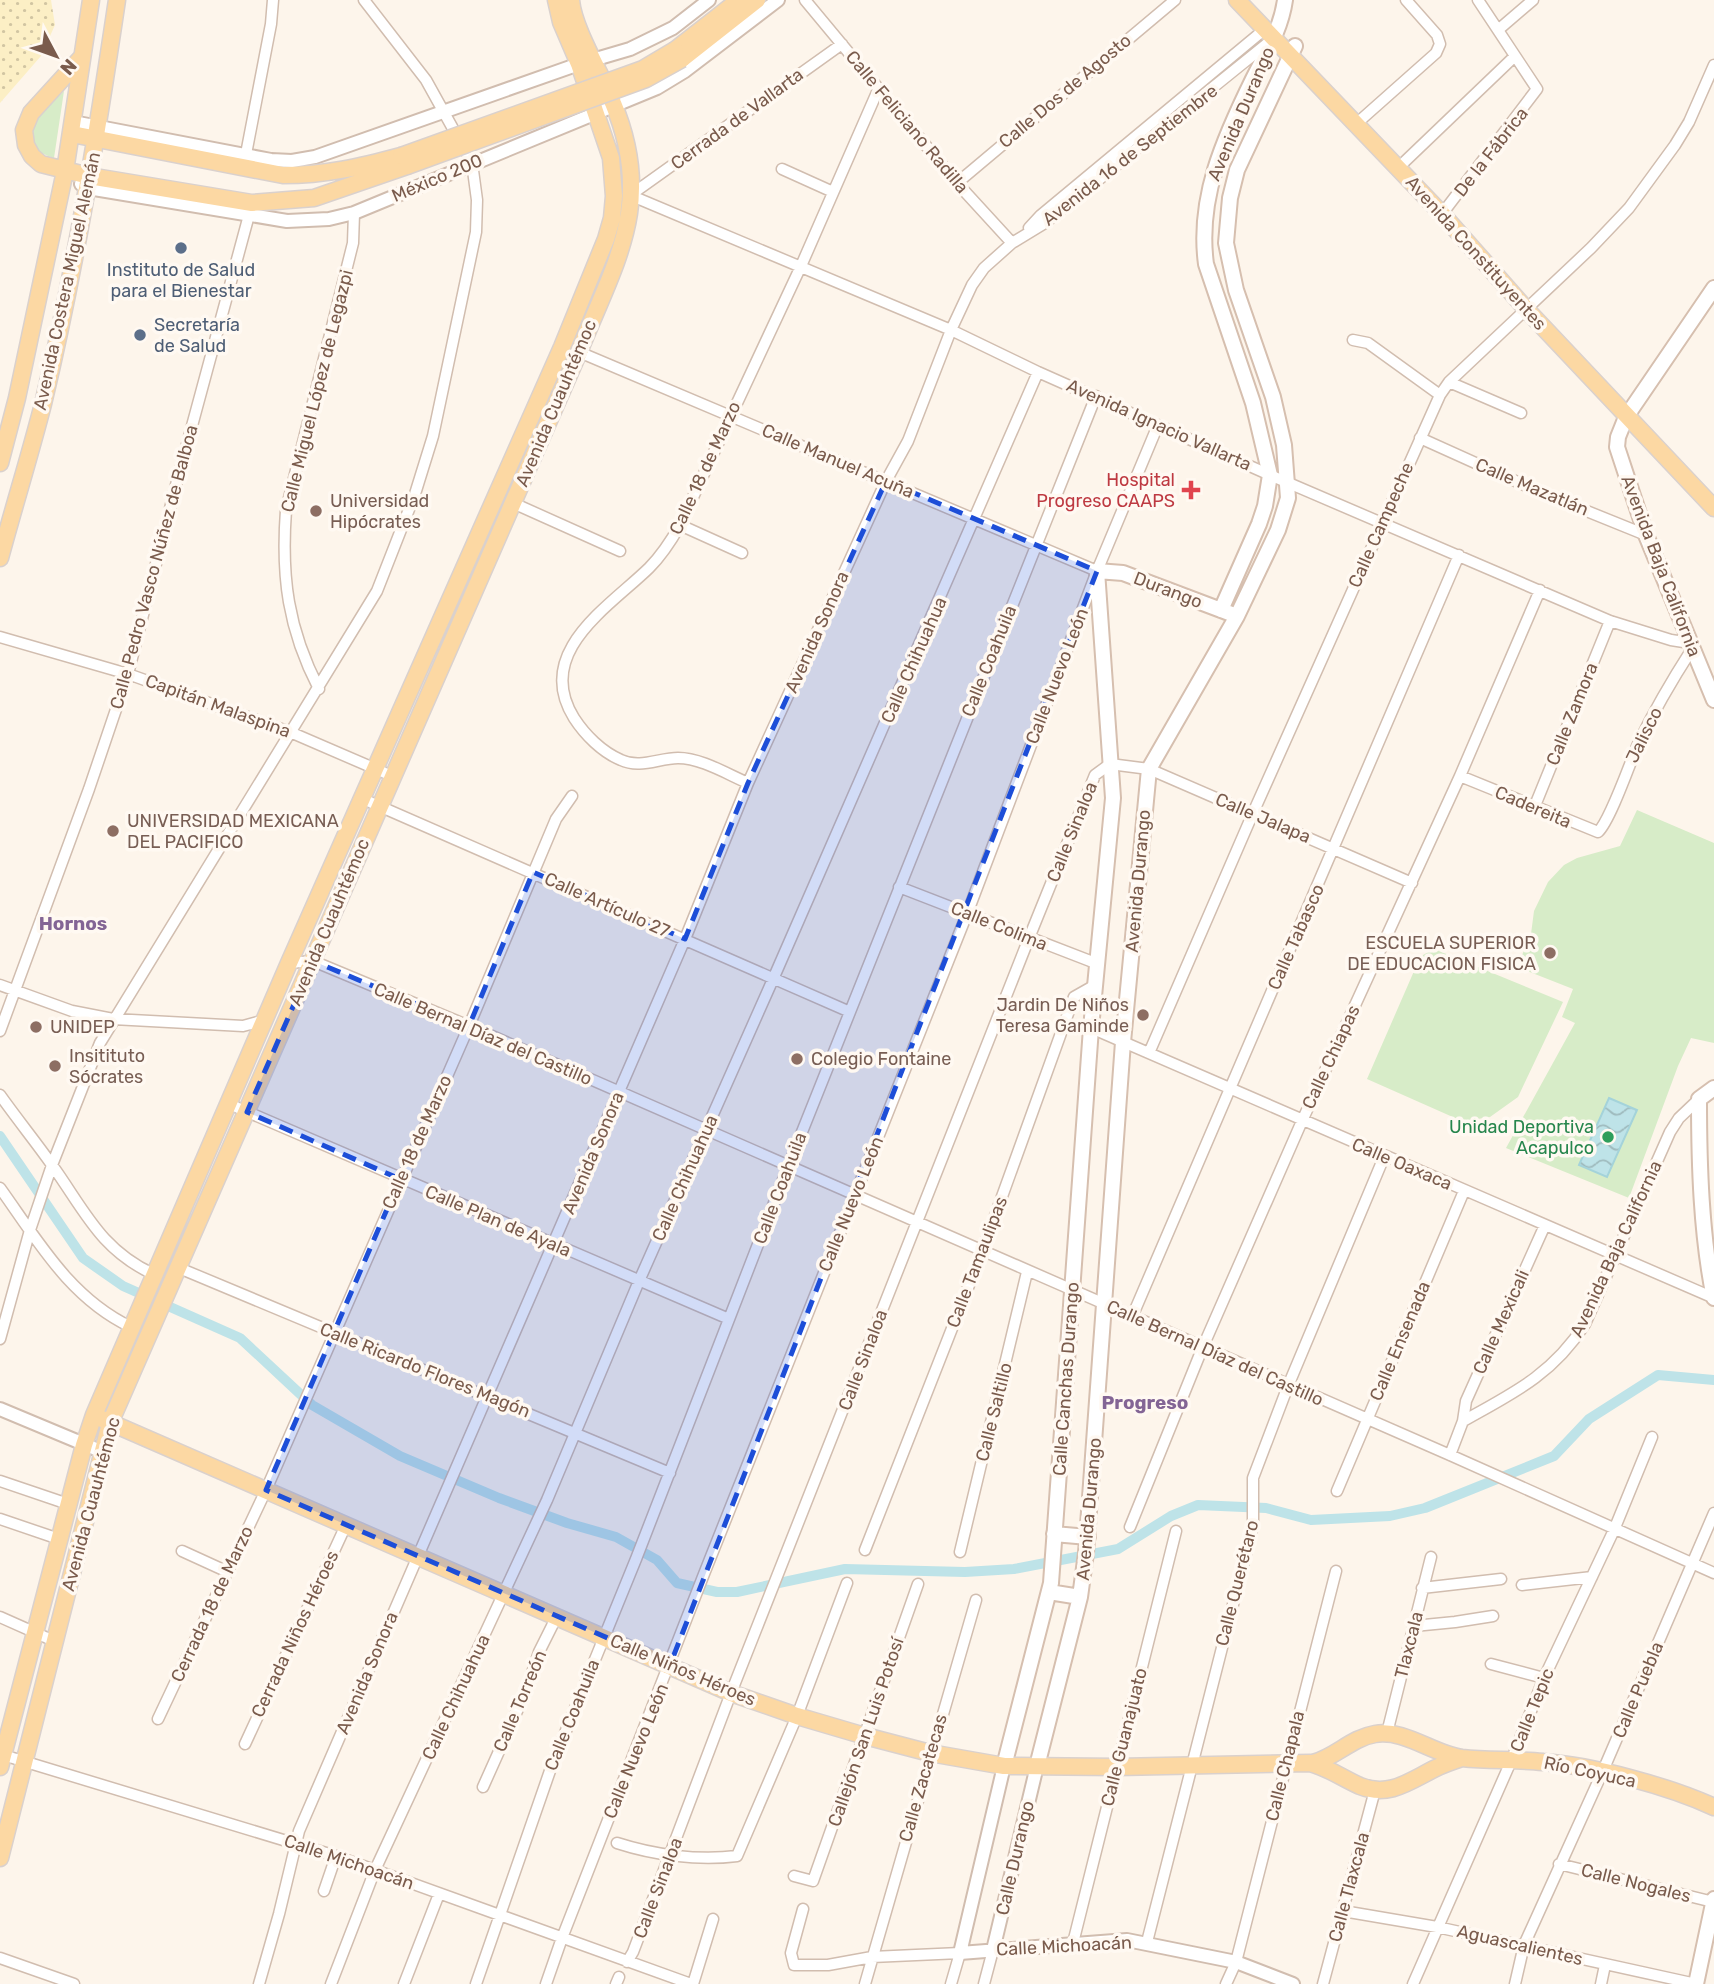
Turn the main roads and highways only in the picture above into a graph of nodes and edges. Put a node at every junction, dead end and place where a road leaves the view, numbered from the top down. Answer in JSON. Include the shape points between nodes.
{"nodes":[{"id":1,"x":90,"y":0,"type":"edge"},
{"id":2,"x":117,"y":0,"type":"edge"},
{"id":3,"x":556,"y":0,"type":"edge"},
{"id":4,"x":571,"y":0,"type":"edge"},
{"id":5,"x":738,"y":0,"type":"edge"},
{"id":6,"x":757,"y":0,"type":"edge"},
{"id":7,"x":1237,"y":0,"type":"edge"},
{"id":8,"x":1251,"y":0,"type":"edge"},
{"id":9,"x":1284,"y":3,"type":"edge"},
{"id":10,"x":1273,"y":29,"type":"junction"},
{"id":11,"x":1293,"y":52,"type":"junction"},
{"id":12,"x":679,"y":55,"type":"junction"},
{"id":13,"x":82,"y":57,"type":"junction"},
{"id":14,"x":587,"y":61,"type":"junction"},
{"id":15,"x":1247,"y":92,"type":"junction"},
{"id":16,"x":1269,"y":101,"type":"junction"},
{"id":17,"x":72,"y":128,"type":"junction"},
{"id":18,"x":98,"y":132,"type":"junction"},
{"id":19,"x":404,"y":161,"type":"junction"},
{"id":20,"x":65,"y":171,"type":"junction"},
{"id":21,"x":89,"y":182,"type":"junction"},
{"id":22,"x":1203,"y":243,"type":"junction"},
{"id":23,"x":1226,"y":243,"type":"junction"},
{"id":24,"x":1714,"y":288,"type":"edge"},
{"id":25,"x":1714,"y":299,"type":"edge"},
{"id":26,"x":1629,"y":419,"type":"junction"},
{"id":27,"x":0,"y":463,"type":"edge"},
{"id":28,"x":1714,"y":495,"type":"edge"},
{"id":29,"x":1714,"y":508,"type":"edge"},
{"id":30,"x":0,"y":558,"type":"edge"},
{"id":31,"x":1221,"y":610,"type":"junction"},
{"id":32,"x":1237,"y":616,"type":"junction"},
{"id":33,"x":1714,"y":700,"type":"edge"},
{"id":34,"x":1110,"y":764,"type":"joint"},
{"id":35,"x":1714,"y":1088,"type":"edge"},
{"id":36,"x":1709,"y":1212,"type":"edge"},
{"id":37,"x":1714,"y":1298,"type":"edge"},
{"id":38,"x":94,"y":1415,"type":"junction"},
{"id":39,"x":110,"y":1423,"type":"junction"},
{"id":40,"x":1054,"y":1534,"type":"junction"},
{"id":41,"x":1088,"y":1538,"type":"junction"},
{"id":42,"x":1050,"y":1587,"type":"junction"},
{"id":43,"x":1081,"y":1590,"type":"junction"},
{"id":44,"x":1433,"y":1750,"type":"junction"},
{"id":45,"x":1336,"y":1754,"type":"junction"},
{"id":46,"x":1462,"y":1758,"type":"junction"},
{"id":47,"x":1,"y":1761,"type":"edge"},
{"id":48,"x":1310,"y":1763,"type":"junction"},
{"id":49,"x":1004,"y":1766,"type":"junction"},
{"id":50,"x":1037,"y":1766,"type":"junction"},
{"id":51,"x":1434,"y":1769,"type":"junction"},
{"id":52,"x":1336,"y":1772,"type":"junction"},
{"id":53,"x":1714,"y":1807,"type":"edge"},
{"id":54,"x":0,"y":1858,"type":"edge"},
{"id":55,"x":1714,"y":1900,"type":"edge"},
{"id":56,"x":1696,"y":1984,"type":"edge"}],
"edges":[{"from":1,"to":13,"type":"main road","name":"Avenida Costera Miguel Alemán"},
{"from":2,"to":18,"type":"main road","name":"Avenida Costera Miguel Alemán"},
{"from":3,"to":14,"type":"main road","name":"Avenida Cuauhtémoc","via":[[561,22]]},
{"from":4,"to":14,"type":"main road","name":"Avenida Cuauhtémoc"},
{"from":5,"to":12,"type":"main road","name":"México 200"},
{"from":6,"to":12,"type":"main road","name":"México 200"},
{"from":7,"to":10,"type":"main road","name":"Avenida Constituyentes"},
{"from":8,"to":10,"type":"main road","name":"Avenida Constituyentes"},
{"from":9,"to":10,"type":"main road"},
{"from":10,"to":11,"type":"main road","name":"Avenida Constituyentes"},
{"from":10,"to":15,"type":"main road","name":"Avenida Durango"},
{"from":11,"to":16,"type":"main road","name":"Avenida Durango"},
{"from":11,"to":26,"type":"main road","name":"Avenida Constituyentes","via":[[1445,210]]},
{"from":12,"to":19,"type":"main road","name":"México 200","bridge":true,"via":[[646,79]]},
{"from":13,"to":17,"type":"main road","name":"Avenida Costera Miguel Alemán"},
{"from":13,"to":20,"type":"main road","via":[[31,113],[24,130],[32,156],[41,164]]},
{"from":14,"to":38,"type":"main road","name":"Avenida Cuauhtémoc","via":[[614,177],[606,239]]},
{"from":14,"to":39,"type":"main road","name":"Avenida Cuauhtémoc","via":[[615,107],[628,152],[632,195],[623,243]]},
{"from":15,"to":16,"type":"main road"},
{"from":15,"to":22,"type":"main road","name":"Avenida Durango","via":[[1216,164],[1207,195]]},
{"from":16,"to":23,"type":"main road","name":"Avenida Durango","via":[[1237,170]]},
{"from":17,"to":18,"type":"main road"},
{"from":17,"to":20,"type":"main road","name":"Avenida Costera Miguel Alemán"},
{"from":18,"to":19,"type":"main road","via":[[283,174],[310,175]]},
{"from":18,"to":21,"type":"main road","name":"Avenida Costera Miguel Alemán"},
{"from":19,"to":21,"type":"main road","via":[[314,198],[252,203]]},
{"from":20,"to":21,"type":"main road"},
{"from":20,"to":27,"type":"main road","name":"Avenida Costera Miguel Alemán"},
{"from":21,"to":30,"type":"main road","name":"Avenida Costera Miguel Alemán","via":[[43,404]]},
{"from":22,"to":23,"type":"main road"},
{"from":22,"to":31,"type":"main road","name":"Avenida Durango","via":[[1215,295],[1253,403],[1270,475],[1259,524]]},
{"from":23,"to":32,"type":"main road","name":"Avenida Durango","via":[[1236,290],[1273,397],[1289,483],[1282,521]]},
{"from":24,"to":26,"type":"main road"},
{"from":25,"to":26,"type":"main road"},
{"from":26,"to":28,"type":"main road","name":"Avenida Constituyentes"},
{"from":26,"to":29,"type":"main road","name":"Avenida Constituyentes"},
{"from":26,"to":33,"type":"main road","name":"Avenida Baja California","via":[[1617,447],[1646,535]]},
{"from":31,"to":32,"type":"main road","name":"Durango"},
{"from":31,"to":34,"type":"main road","name":"Durango","via":[[1123,573],[1097,571]]},
{"from":32,"to":41,"type":"main road","name":"Avenida Durango","via":[[1149,769],[1123,1042]]},
{"from":34,"to":40,"type":"main road","name":"Calle Canchas Durango","via":[[1113,798],[1091,1028]]},
{"from":35,"to":36,"type":"main road","name":"Avenida Baja California","via":[[1699,1099]]},
{"from":36,"to":37,"type":"main road"},
{"from":38,"to":39,"type":"main road","name":"Calle Niños Héroes"},
{"from":38,"to":47,"type":"main road","name":"Avenida Cuauhtémoc"},
{"from":39,"to":49,"type":"main road","name":"Calle Niños Héroes","via":[[732,1693],[865,1736]]},
{"from":39,"to":54,"type":"main road","name":"Avenida Cuauhtémoc"},
{"from":40,"to":41,"type":"main road"},
{"from":40,"to":42,"type":"main road","name":"Calle Canchas Durango"},
{"from":41,"to":43,"type":"main road","name":"Avenida Durango"},
{"from":42,"to":43,"type":"main road"},
{"from":42,"to":49,"type":"main road","name":"Calle Canchas Durango"},
{"from":43,"to":50,"type":"main road","name":"Avenida Durango"},
{"from":44,"to":45,"type":"main road","name":"Calle Niños Héroes","via":[[1387,1733],[1358,1739]]},
{"from":44,"to":46,"type":"main road","name":"Río Coyuca"},
{"from":44,"to":51,"type":"main road"},
{"from":45,"to":48,"type":"main road","name":"Calle Niños Héroes"},
{"from":45,"to":52,"type":"main road"},
{"from":46,"to":51,"type":"main road","name":"Río Coyuca"},
{"from":46,"to":53,"type":"main road","name":"Río Coyuca","via":[[1573,1766],[1667,1789]]},
{"from":48,"to":50,"type":"main road","name":"Calle Niños Héroes"},
{"from":48,"to":52,"type":"main road","name":"Calle Niños Héroes"},
{"from":49,"to":50,"type":"main road","name":"Calle Niños Héroes"},
{"from":51,"to":52,"type":"main road","name":"Calle Niños Héroes","via":[[1408,1784],[1374,1790]]},
{"from":55,"to":56,"type":"main road"}]}
